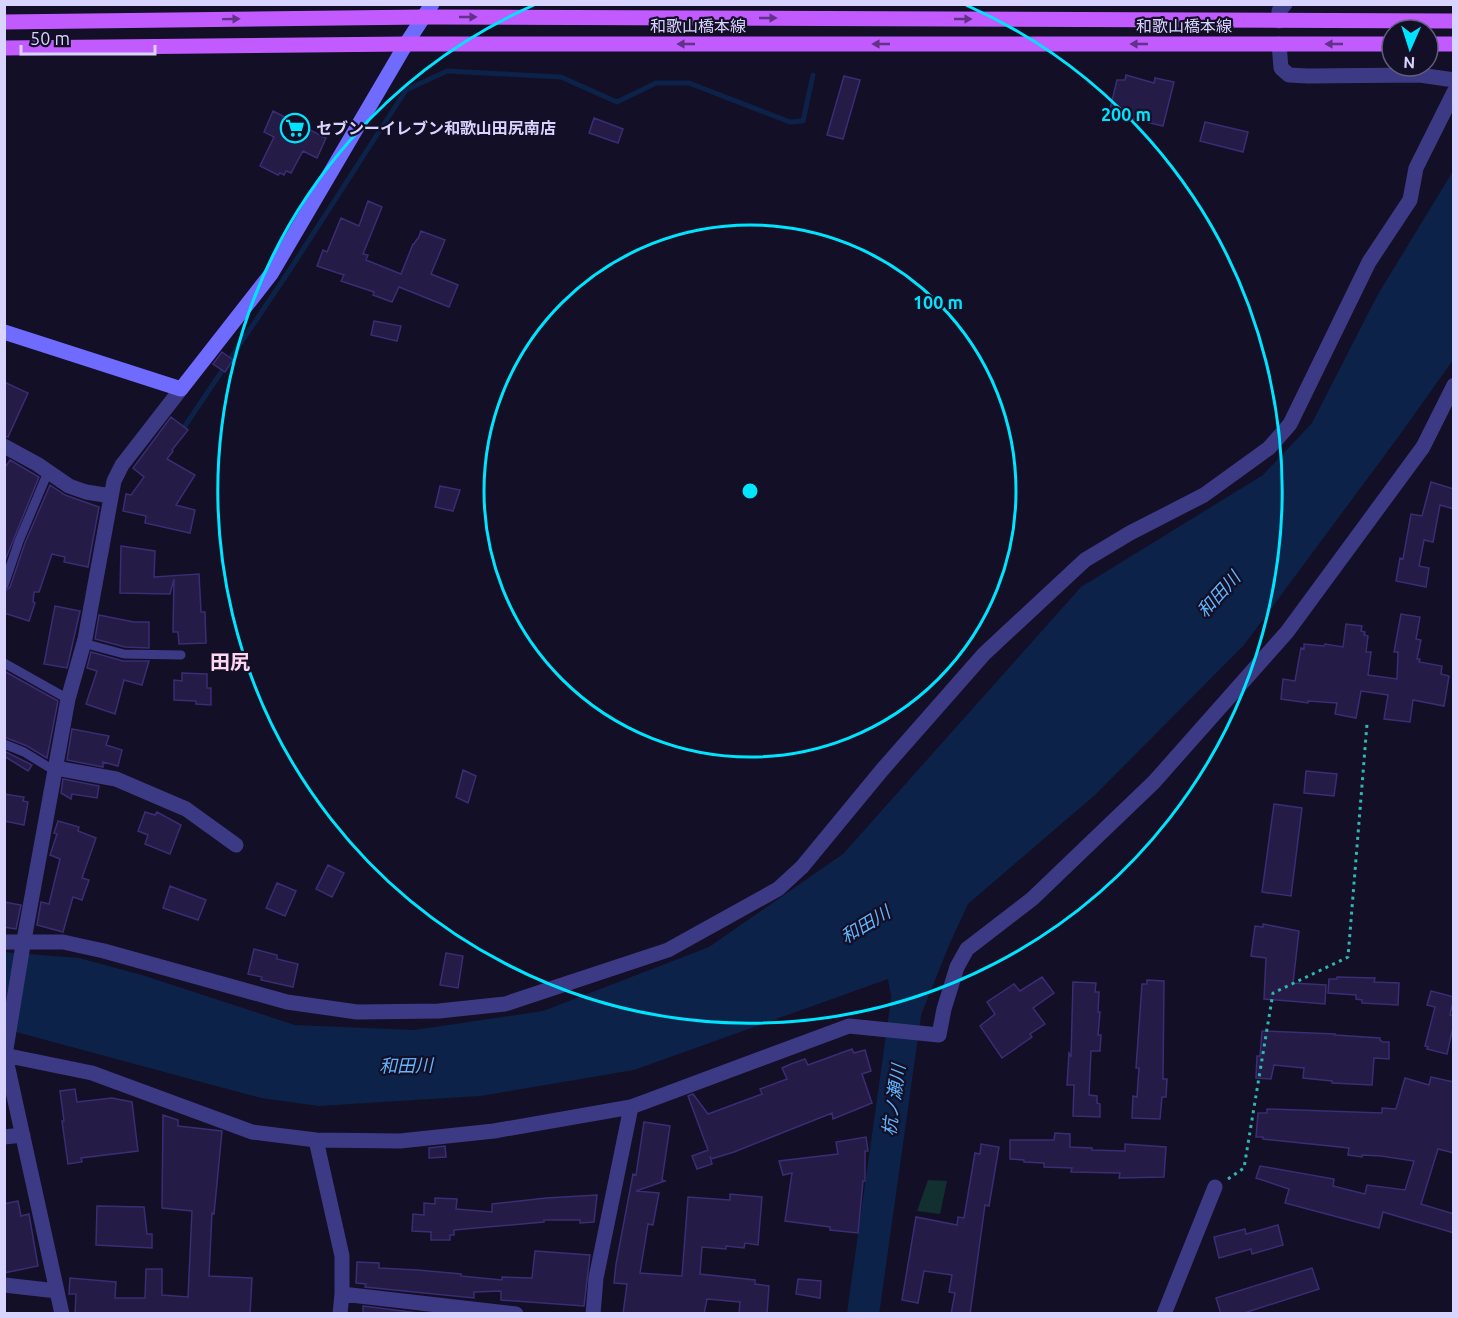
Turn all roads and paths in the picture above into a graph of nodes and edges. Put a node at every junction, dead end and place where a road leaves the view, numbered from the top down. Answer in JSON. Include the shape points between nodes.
{"nodes":[{"id":1,"x":1285,"y":4,"type":"edge"},
{"id":2,"x":429,"y":10,"type":"edge"},
{"id":3,"x":1279,"y":21,"type":"junction"},
{"id":4,"x":1454,"y":21,"type":"edge"},
{"id":5,"x":4,"y":22,"type":"edge"},
{"id":6,"x":406,"y":44,"type":"junction"},
{"id":7,"x":1279,"y":44,"type":"junction"},
{"id":8,"x":1380,"y":44,"type":"edge"},
{"id":9,"x":4,"y":48,"type":"edge"},
{"id":10,"x":1454,"y":80,"type":"edge"},
{"id":11,"x":1454,"y":92,"type":"edge"},
{"id":12,"x":4,"y":332,"type":"edge"},
{"id":13,"x":1454,"y":385,"type":"edge"},
{"id":14,"x":181,"y":389,"type":"junction"},
{"id":15,"x":4,"y":446,"type":"edge"},
{"id":16,"x":48,"y":472,"type":"junction"},
{"id":17,"x":111,"y":496,"type":"junction"},
{"id":18,"x":4,"y":585,"type":"edge"},
{"id":19,"x":83,"y":643,"type":"junction"},
{"id":20,"x":181,"y":655,"type":"dead end"},
{"id":21,"x":4,"y":663,"type":"edge"},
{"id":22,"x":68,"y":699,"type":"junction"},
{"id":23,"x":1367,"y":724,"type":"dead end"},
{"id":24,"x":4,"y":744,"type":"edge"},
{"id":25,"x":55,"y":770,"type":"junction"},
{"id":26,"x":236,"y":845,"type":"dead end"},
{"id":27,"x":4,"y":942,"type":"edge"},
{"id":28,"x":23,"y":946,"type":"junction"},
{"id":29,"x":6,"y":1050,"type":"edge"},
{"id":30,"x":630,"y":1107,"type":"junction"},
{"id":31,"x":23,"y":1135,"type":"junction"},
{"id":32,"x":4,"y":1137,"type":"edge"},
{"id":33,"x":316,"y":1140,"type":"junction"},
{"id":34,"x":1215,"y":1187,"type":"joint"},
{"id":35,"x":4,"y":1285,"type":"edge"},
{"id":36,"x":57,"y":1291,"type":"junction"},
{"id":37,"x":342,"y":1294,"type":"junction"},
{"id":38,"x":62,"y":1314,"type":"edge"},
{"id":39,"x":340,"y":1314,"type":"edge"},
{"id":40,"x":516,"y":1314,"type":"edge"},
{"id":41,"x":593,"y":1314,"type":"edge"},
{"id":42,"x":1164,"y":1314,"type":"edge"}],
"edges":[{"from":1,"to":3,"type":"street","via":[[1279,11]]},
{"from":2,"to":3,"type":"main road","name":"和歌山橋本線","one_way":true},
{"from":5,"to":2,"type":"main road","name":"和歌山橋本線","one_way":true},
{"from":2,"to":6,"type":"street"},
{"from":3,"to":4,"type":"main road","name":"和歌山橋本線"},
{"from":7,"to":6,"type":"main road","name":"和歌山橋本線","one_way":true},
{"from":6,"to":9,"type":"main road","name":"和歌山橋本線"},
{"from":6,"to":14,"type":"street","via":[[271,274]]},
{"from":8,"to":7,"type":"main road","name":"和歌山橋本線","one_way":true},
{"from":7,"to":10,"type":"street","via":[[1281,68],[1289,75],[1420,75]]},
{"from":11,"to":28,"type":"street","via":[[1416,168],[1410,200],[1369,262],[1290,424],[1269,448],[1204,495],[1085,560],[984,654],[802,867],[778,889],[668,950],[505,1004],[439,1011],[357,1012],[287,1002],[63,942]]},
{"from":12,"to":14,"type":"street"},
{"from":13,"to":30,"type":"street","via":[[1424,447],[1287,632],[1154,782],[1032,899],[967,949],[957,967],[939,1035],[849,1026]]},
{"from":14,"to":17,"type":"street","via":[[122,465]]},
{"from":15,"to":16,"type":"street"},
{"from":16,"to":17,"type":"street","via":[[69,486]]},
{"from":16,"to":18,"type":"lane"},
{"from":17,"to":19,"type":"street"},
{"from":19,"to":20,"type":"lane","via":[[124,654]]},
{"from":19,"to":22,"type":"street"},
{"from":21,"to":22,"type":"lane"},
{"from":22,"to":25,"type":"street"},
{"from":23,"to":34,"type":"path","via":[[1348,957],[1273,993],[1244,1168]]},
{"from":24,"to":25,"type":"lane"},
{"from":25,"to":26,"type":"street","via":[[116,779],[186,809]]},
{"from":25,"to":28,"type":"street"},
{"from":27,"to":28,"type":"street"},
{"from":28,"to":29,"type":"street"},
{"from":29,"to":31,"type":"street"},
{"from":29,"to":33,"type":"street","via":[[92,1073],[252,1132]]},
{"from":30,"to":33,"type":"street","via":[[458,1135],[400,1141]]},
{"from":30,"to":41,"type":"street","via":[[596,1278]]},
{"from":31,"to":32,"type":"street"},
{"from":31,"to":36,"type":"street"},
{"from":33,"to":37,"type":"street","via":[[342,1256]]},
{"from":34,"to":42,"type":"street"},
{"from":35,"to":36,"type":"street"},
{"from":36,"to":38,"type":"street"},
{"from":37,"to":39,"type":"street"},
{"from":37,"to":40,"type":"street"}]}
